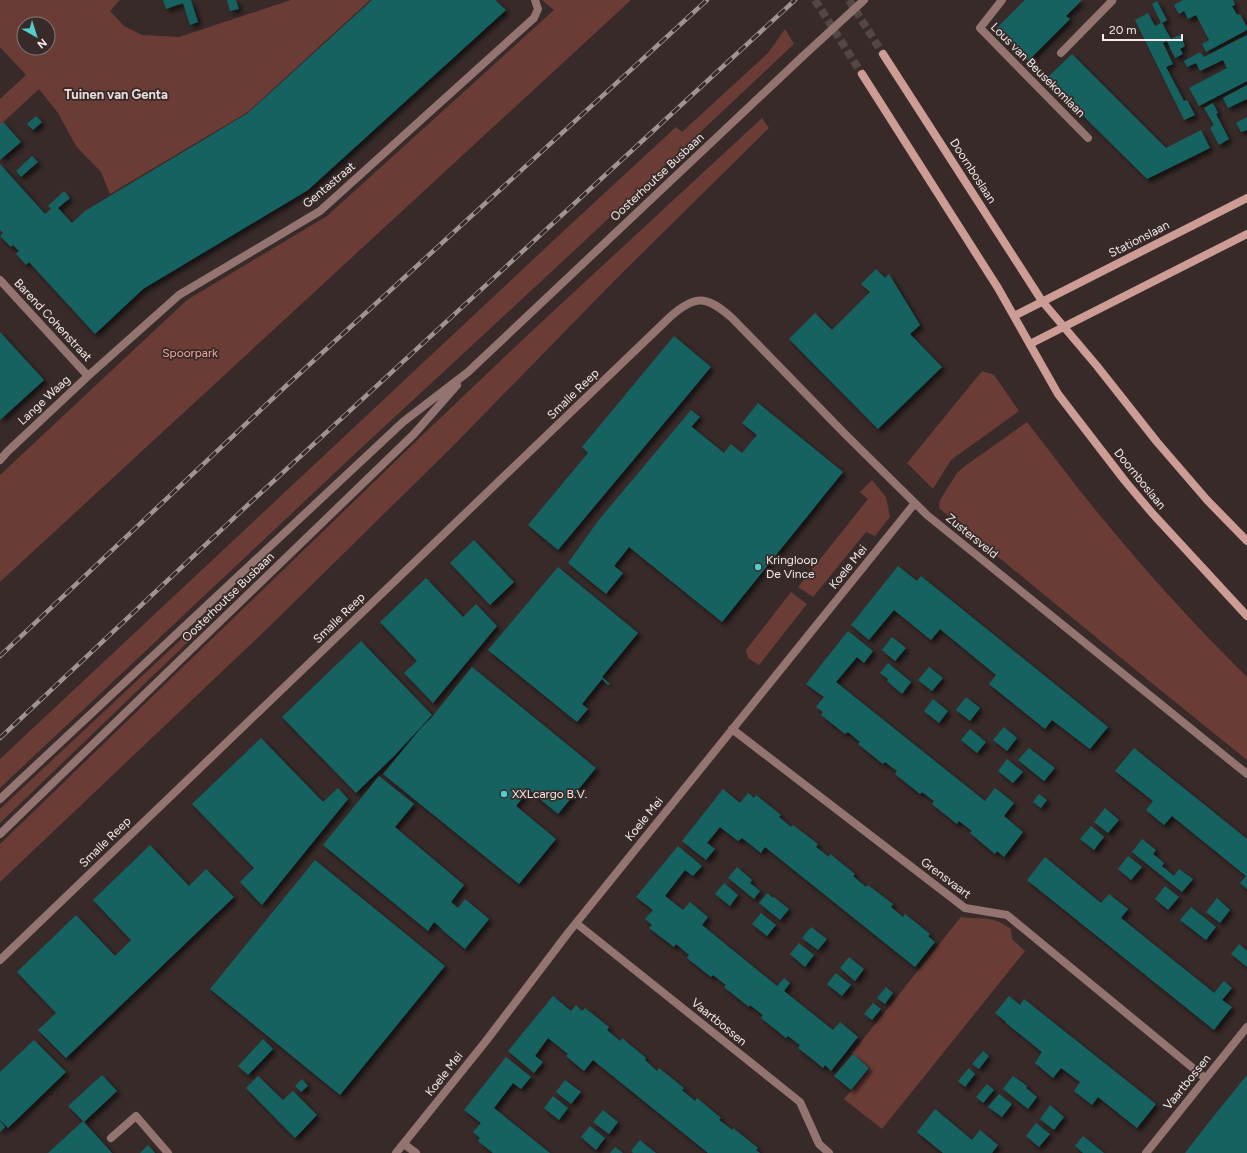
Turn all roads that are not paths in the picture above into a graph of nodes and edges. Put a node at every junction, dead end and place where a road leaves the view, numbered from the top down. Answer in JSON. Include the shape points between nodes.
{"nodes":[{"id":1,"x":535,"y":0,"type":"edge"},
{"id":2,"x":864,"y":0,"type":"edge"},
{"id":3,"x":1002,"y":0,"type":"edge"},
{"id":4,"x":1111,"y":0,"type":"edge"},
{"id":5,"x":1061,"y":53,"type":"dead end"},
{"id":6,"x":883,"y":54,"type":"tunnel mouth"},
{"id":7,"x":862,"y":74,"type":"tunnel mouth"},
{"id":8,"x":1088,"y":138,"type":"dead end"},
{"id":9,"x":1247,"y":198,"type":"edge"},
{"id":10,"x":1247,"y":234,"type":"edge"},
{"id":11,"x":0,"y":280,"type":"edge"},
{"id":12,"x":699,"y":299,"type":"joint"},
{"id":13,"x":1042,"y":301,"type":"junction"},
{"id":14,"x":1014,"y":316,"type":"junction"},
{"id":15,"x":1065,"y":327,"type":"junction"},
{"id":16,"x":1030,"y":344,"type":"junction"},
{"id":17,"x":468,"y":372,"type":"junction"},
{"id":18,"x":88,"y":376,"type":"junction"},
{"id":19,"x":0,"y":460,"type":"edge"},
{"id":20,"x":914,"y":503,"type":"junction"},
{"id":21,"x":1247,"y":541,"type":"edge"},
{"id":22,"x":1247,"y":616,"type":"edge"},
{"id":23,"x":732,"y":729,"type":"junction"},
{"id":24,"x":1247,"y":774,"type":"edge"},
{"id":25,"x":0,"y":799,"type":"edge"},
{"id":26,"x":0,"y":834,"type":"edge"},
{"id":27,"x":576,"y":922,"type":"junction"},
{"id":28,"x":0,"y":960,"type":"edge"},
{"id":29,"x":1247,"y":1027,"type":"edge"},
{"id":30,"x":1205,"y":1078,"type":"junction"},
{"id":31,"x":111,"y":1138,"type":"dead end"},
{"id":32,"x":404,"y":1144,"type":"junction"},
{"id":33,"x":168,"y":1153,"type":"edge"},
{"id":34,"x":396,"y":1153,"type":"edge"},
{"id":35,"x":416,"y":1153,"type":"edge"},
{"id":36,"x":829,"y":1153,"type":"edge"},
{"id":37,"x":1146,"y":1153,"type":"edge"}],
"edges":[{"from":1,"to":18,"type":"street","name":"Gentastraat","via":[[538,9],[534,18],[320,211],[179,295]]},
{"from":2,"to":17,"type":"street","name":"Oosterhoutse Busbaan","bridge":true},
{"from":3,"to":8,"type":"street","name":"Lous van Beusekomlaan","via":[[980,28]]},
{"from":4,"to":5,"type":"street"},
{"from":6,"to":13,"type":"main road","name":"Doornboslaan"},
{"from":7,"to":14,"type":"main road","name":"Doornboslaan"},
{"from":9,"to":13,"type":"main road","name":"Stationslaan"},
{"from":10,"to":15,"type":"main road"},
{"from":11,"to":18,"type":"street","name":"Barend Cohenstraat"},
{"from":12,"to":20,"type":"street","name":"Zustersveld","via":[[718,306],[732,318]]},
{"from":12,"to":28,"type":"street","name":"Smalle Reep","via":[[684,305],[671,316]]},
{"from":13,"to":14,"type":"main road"},
{"from":13,"to":15,"type":"main road","name":"Doornboslaan"},
{"from":14,"to":16,"type":"main road","name":"Doornboslaan"},
{"from":15,"to":16,"type":"main road"},
{"from":15,"to":21,"type":"main road","name":"Doornboslaan","via":[[1162,448]]},
{"from":16,"to":22,"type":"main road","name":"Doornboslaan","via":[[1058,394],[1125,481],[1179,544]]},
{"from":17,"to":25,"type":"street","name":"Oosterhoutse Busbaan","via":[[402,422]]},
{"from":17,"to":26,"type":"street","name":"Oosterhoutse Busbaan","via":[[414,434]]},
{"from":18,"to":19,"type":"street","name":"Lange Waag"},
{"from":20,"to":23,"type":"street","name":"Koele Mei"},
{"from":20,"to":24,"type":"street","name":"Zustersveld"},
{"from":23,"to":27,"type":"street","name":"Koele Mei"},
{"from":23,"to":30,"type":"street","name":"Grensvaart","via":[[965,908],[1007,915]]},
{"from":27,"to":32,"type":"street","name":"Koele Mei"},
{"from":27,"to":36,"type":"street","name":"Vaartbossen","via":[[800,1102],[819,1144]]},
{"from":29,"to":30,"type":"street","name":"Vaartbossen"},
{"from":30,"to":37,"type":"street","name":"Vaartbossen"},
{"from":31,"to":33,"type":"street","via":[[136,1116]]},
{"from":32,"to":34,"type":"street","name":"Koele Mei"},
{"from":32,"to":35,"type":"street"}]}
